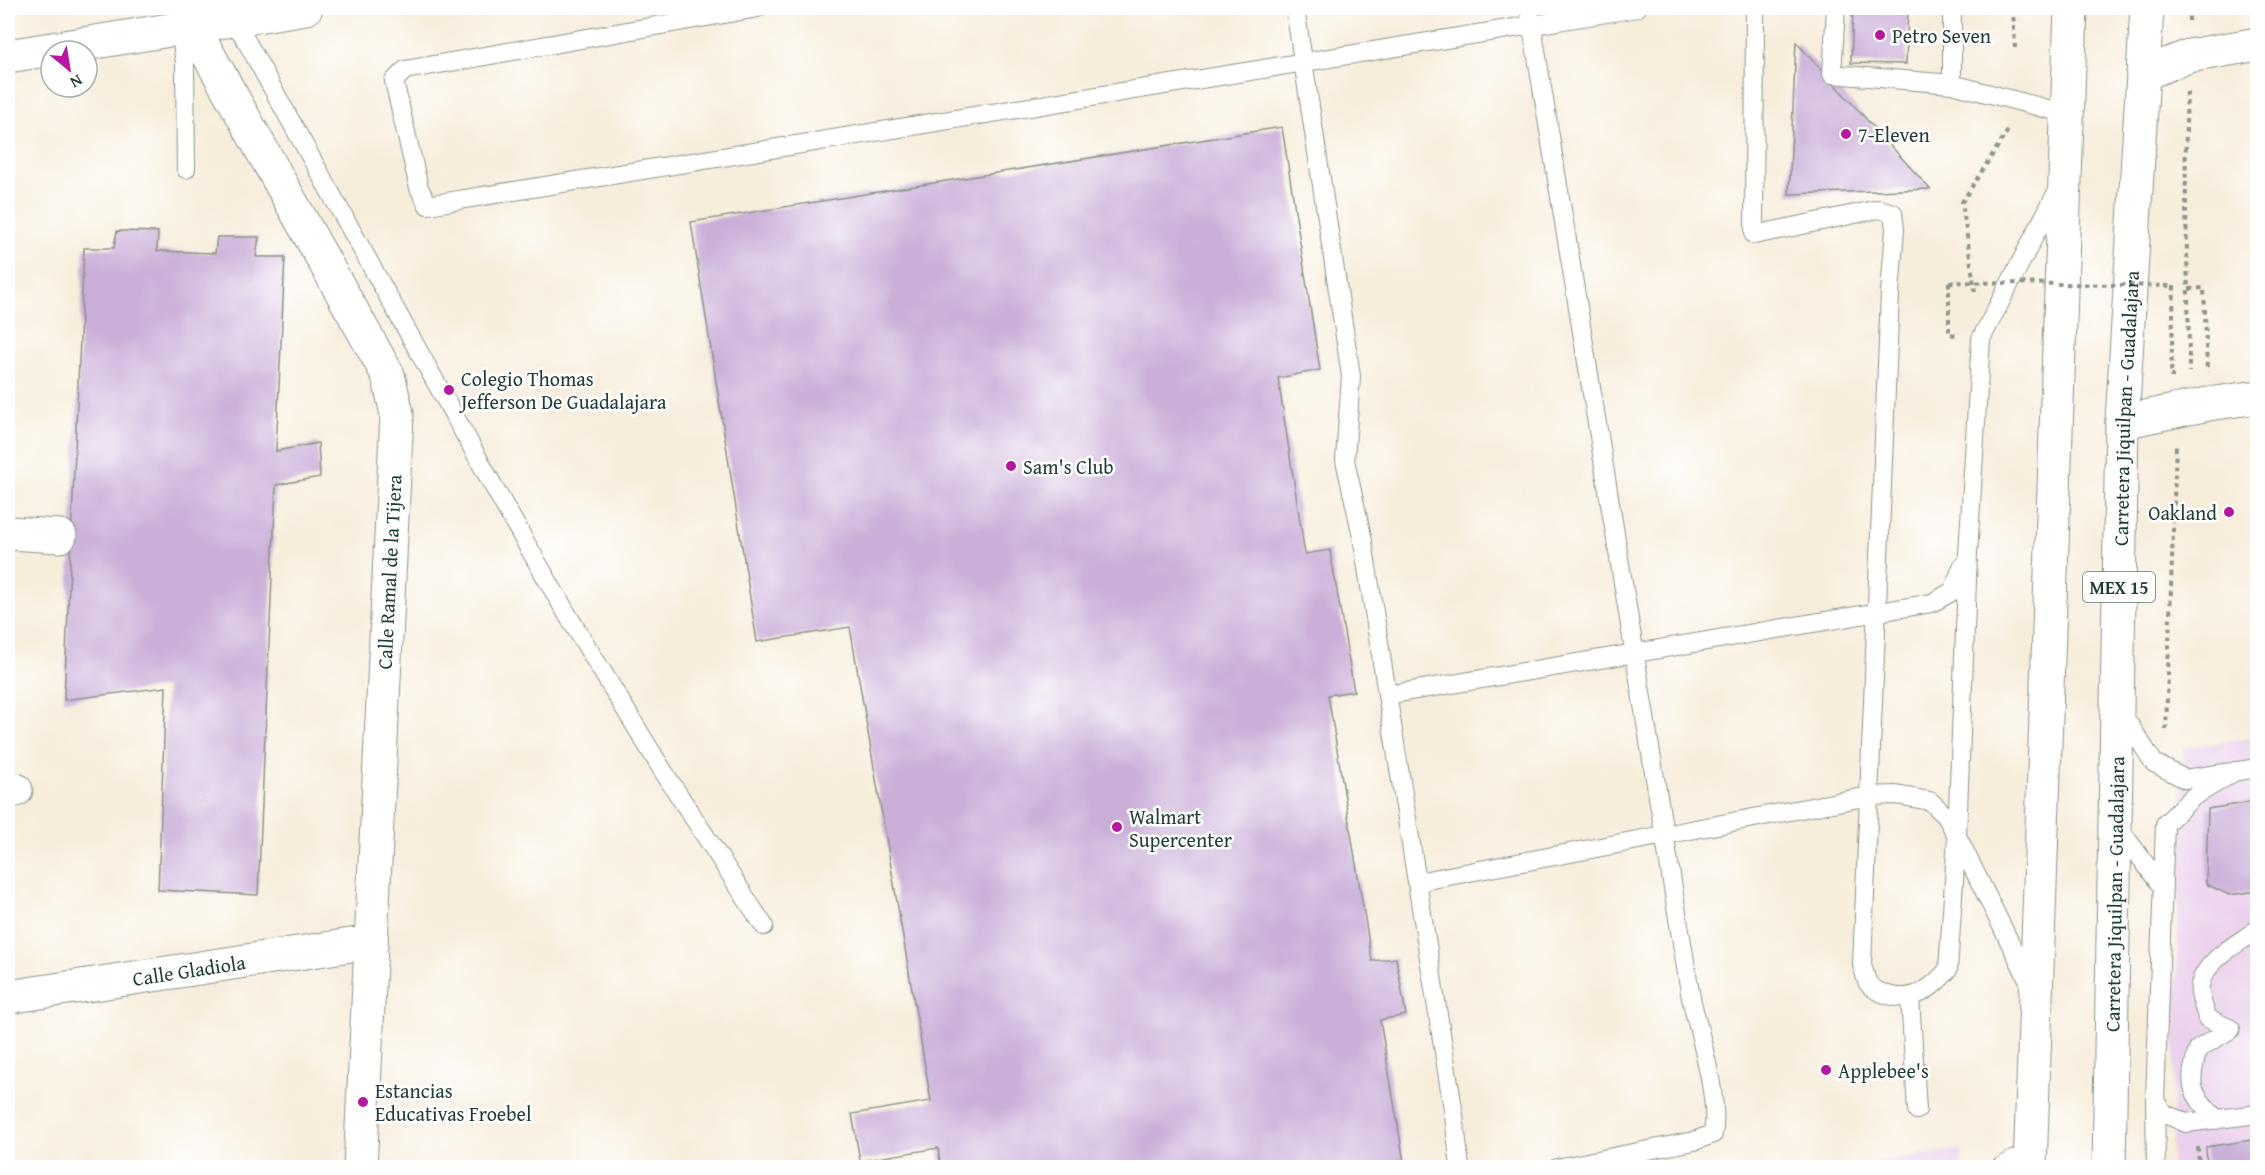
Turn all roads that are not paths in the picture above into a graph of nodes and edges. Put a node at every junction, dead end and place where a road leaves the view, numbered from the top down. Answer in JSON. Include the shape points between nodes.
{"nodes":[{"id":1,"x":306,"y":8,"type":"edge"},
{"id":2,"x":758,"y":8,"type":"edge"},
{"id":3,"x":1296,"y":8,"type":"edge"},
{"id":4,"x":1637,"y":8,"type":"edge"},
{"id":5,"x":1755,"y":8,"type":"edge"},
{"id":6,"x":1836,"y":8,"type":"edge"},
{"id":7,"x":1952,"y":8,"type":"edge"},
{"id":8,"x":2071,"y":8,"type":"edge"},
{"id":9,"x":2147,"y":8,"type":"edge"},
{"id":10,"x":233,"y":13,"type":"edge"},
{"id":11,"x":1530,"y":16,"type":"edge"},
{"id":12,"x":185,"y":21,"type":"edge"},
{"id":13,"x":2258,"y":44,"type":"edge"},
{"id":14,"x":8,"y":56,"type":"edge"},
{"id":15,"x":1304,"y":62,"type":"junction"},
{"id":16,"x":2143,"y":74,"type":"junction"},
{"id":17,"x":1952,"y":84,"type":"junction"},
{"id":18,"x":2067,"y":114,"type":"junction"},
{"id":19,"x":186,"y":169,"type":"dead end"},
{"id":20,"x":2065,"y":176,"type":"junction"},
{"id":21,"x":2258,"y":397,"type":"edge"},
{"id":22,"x":2122,"y":422,"type":"junction"},
{"id":23,"x":8,"y":534,"type":"edge"},
{"id":24,"x":60,"y":536,"type":"dead end"},
{"id":25,"x":1968,"y":555,"type":"junction"},
{"id":26,"x":1876,"y":613,"type":"junction"},
{"id":27,"x":1634,"y":654,"type":"junction"},
{"id":28,"x":1387,"y":695,"type":"junction"},
{"id":29,"x":2117,"y":706,"type":"junction"},
{"id":30,"x":2258,"y":768,"type":"edge"},
{"id":31,"x":2236,"y":771,"type":"junction"},
{"id":32,"x":1869,"y":796,"type":"junction"},
{"id":33,"x":2115,"y":823,"type":"junction"},
{"id":34,"x":1664,"y":835,"type":"junction"},
{"id":35,"x":1957,"y":836,"type":"junction"},
{"id":36,"x":1417,"y":882,"type":"junction"},
{"id":37,"x":2163,"y":888,"type":"junction"},
{"id":38,"x":764,"y":926,"type":"dead end"},
{"id":39,"x":2258,"y":929,"type":"edge"},
{"id":40,"x":371,"y":942,"type":"junction"},
{"id":41,"x":2036,"y":995,"type":"junction"},
{"id":42,"x":8,"y":997,"type":"edge"},
{"id":43,"x":1910,"y":997,"type":"junction"},
{"id":44,"x":2155,"y":1101,"type":"junction"},
{"id":45,"x":1917,"y":1110,"type":"dead end"},
{"id":46,"x":2258,"y":1114,"type":"edge"},
{"id":47,"x":2217,"y":1120,"type":"junction"},
{"id":48,"x":2030,"y":1159,"type":"edge"},
{"id":49,"x":360,"y":1167,"type":"edge"},
{"id":50,"x":1460,"y":1167,"type":"edge"},
{"id":51,"x":1557,"y":1167,"type":"edge"},
{"id":52,"x":1999,"y":1167,"type":"edge"},
{"id":53,"x":2109,"y":1167,"type":"edge"},
{"id":54,"x":2156,"y":1167,"type":"edge"}],
"edges":[{"from":1,"to":10,"type":"main road"},
{"from":2,"to":15,"type":"lane","via":[[405,70],[394,81],[419,188],[428,205]]},
{"from":3,"to":15,"type":"lane"},
{"from":4,"to":11,"type":"lane"},
{"from":5,"to":26,"type":"lane","via":[[1754,235],[1879,209],[1893,213]]},
{"from":6,"to":17,"type":"lane","via":[[1832,74]]},
{"from":7,"to":17,"type":"lane"},
{"from":8,"to":18,"type":"main road"},
{"from":9,"to":16,"type":"main road","name":"Carretera Jiquilpan - Guadalajara","number":"MEX 15"},
{"from":10,"to":12,"type":"main road"},
{"from":10,"to":38,"type":"lane","via":[[561,604]]},
{"from":11,"to":15,"type":"lane"},
{"from":11,"to":27,"type":"lane"},
{"from":12,"to":14,"type":"main road"},
{"from":12,"to":19,"type":"lane"},
{"from":12,"to":40,"type":"main road","name":"Calle Ramal de la Tijera","via":[[388,375],[397,414]]},
{"from":13,"to":16,"type":"main road","via":[[2189,56]]},
{"from":15,"to":28,"type":"lane","via":[[1351,376],[1345,460],[1362,536]]},
{"from":16,"to":22,"type":"main road","name":"Carretera Jiquilpan - Guadalajara","number":"MEX 15"},
{"from":17,"to":18,"type":"lane"},
{"from":18,"to":20,"type":"main road"},
{"from":20,"to":25,"type":"lane","via":[[1981,339]]},
{"from":20,"to":41,"type":"main road"},
{"from":21,"to":22,"type":"main road"},
{"from":22,"to":29,"type":"main road","name":"Carretera Jiquilpan - Guadalajara","number":"MEX 15"},
{"from":23,"to":24,"type":"main road"},
{"from":25,"to":26,"type":"lane","via":[[1953,591],[1932,603]]},
{"from":25,"to":35,"type":"lane"},
{"from":26,"to":27,"type":"lane"},
{"from":26,"to":32,"type":"lane"},
{"from":27,"to":28,"type":"lane"},
{"from":27,"to":34,"type":"lane"},
{"from":28,"to":36,"type":"lane"},
{"from":29,"to":31,"type":"lane","via":[[2154,763],[2185,779]]},
{"from":29,"to":33,"type":"main road","name":"Carretera Jiquilpan - Guadalajara","number":"MEX 15"},
{"from":30,"to":31,"type":"lane"},
{"from":31,"to":37,"type":"lane","via":[[2193,797],[2165,824]]},
{"from":32,"to":34,"type":"lane"},
{"from":32,"to":35,"type":"lane","via":[[1896,795],[1930,801],[1946,816]]},
{"from":32,"to":43,"type":"lane","via":[[1862,965],[1868,983],[1880,993]]},
{"from":33,"to":37,"type":"lane"},
{"from":33,"to":53,"type":"main road","name":"Carretera Jiquilpan - Guadalajara","number":"MEX 15"},
{"from":34,"to":36,"type":"lane"},
{"from":34,"to":51,"type":"lane","via":[[1716,1120],[1713,1134]]},
{"from":35,"to":41,"type":"lane"},
{"from":35,"to":43,"type":"lane","via":[[1948,970],[1921,994]]},
{"from":36,"to":50,"type":"lane"},
{"from":37,"to":44,"type":"lane"},
{"from":39,"to":47,"type":"lane","via":[[2216,960],[2199,986],[2208,1018],[2231,1029],[2198,1049],[2191,1076],[2197,1099]]},
{"from":40,"to":42,"type":"main road","name":"Calle Gladiola"},
{"from":40,"to":49,"type":"main road","name":"Calle Ramal de la Tijera"},
{"from":41,"to":48,"type":"main road"},
{"from":43,"to":45,"type":"lane"},
{"from":44,"to":47,"type":"lane","via":[[2165,1114],[2186,1123]]},
{"from":44,"to":54,"type":"lane"},
{"from":46,"to":47,"type":"lane"},
{"from":48,"to":52,"type":"lane"}]}
